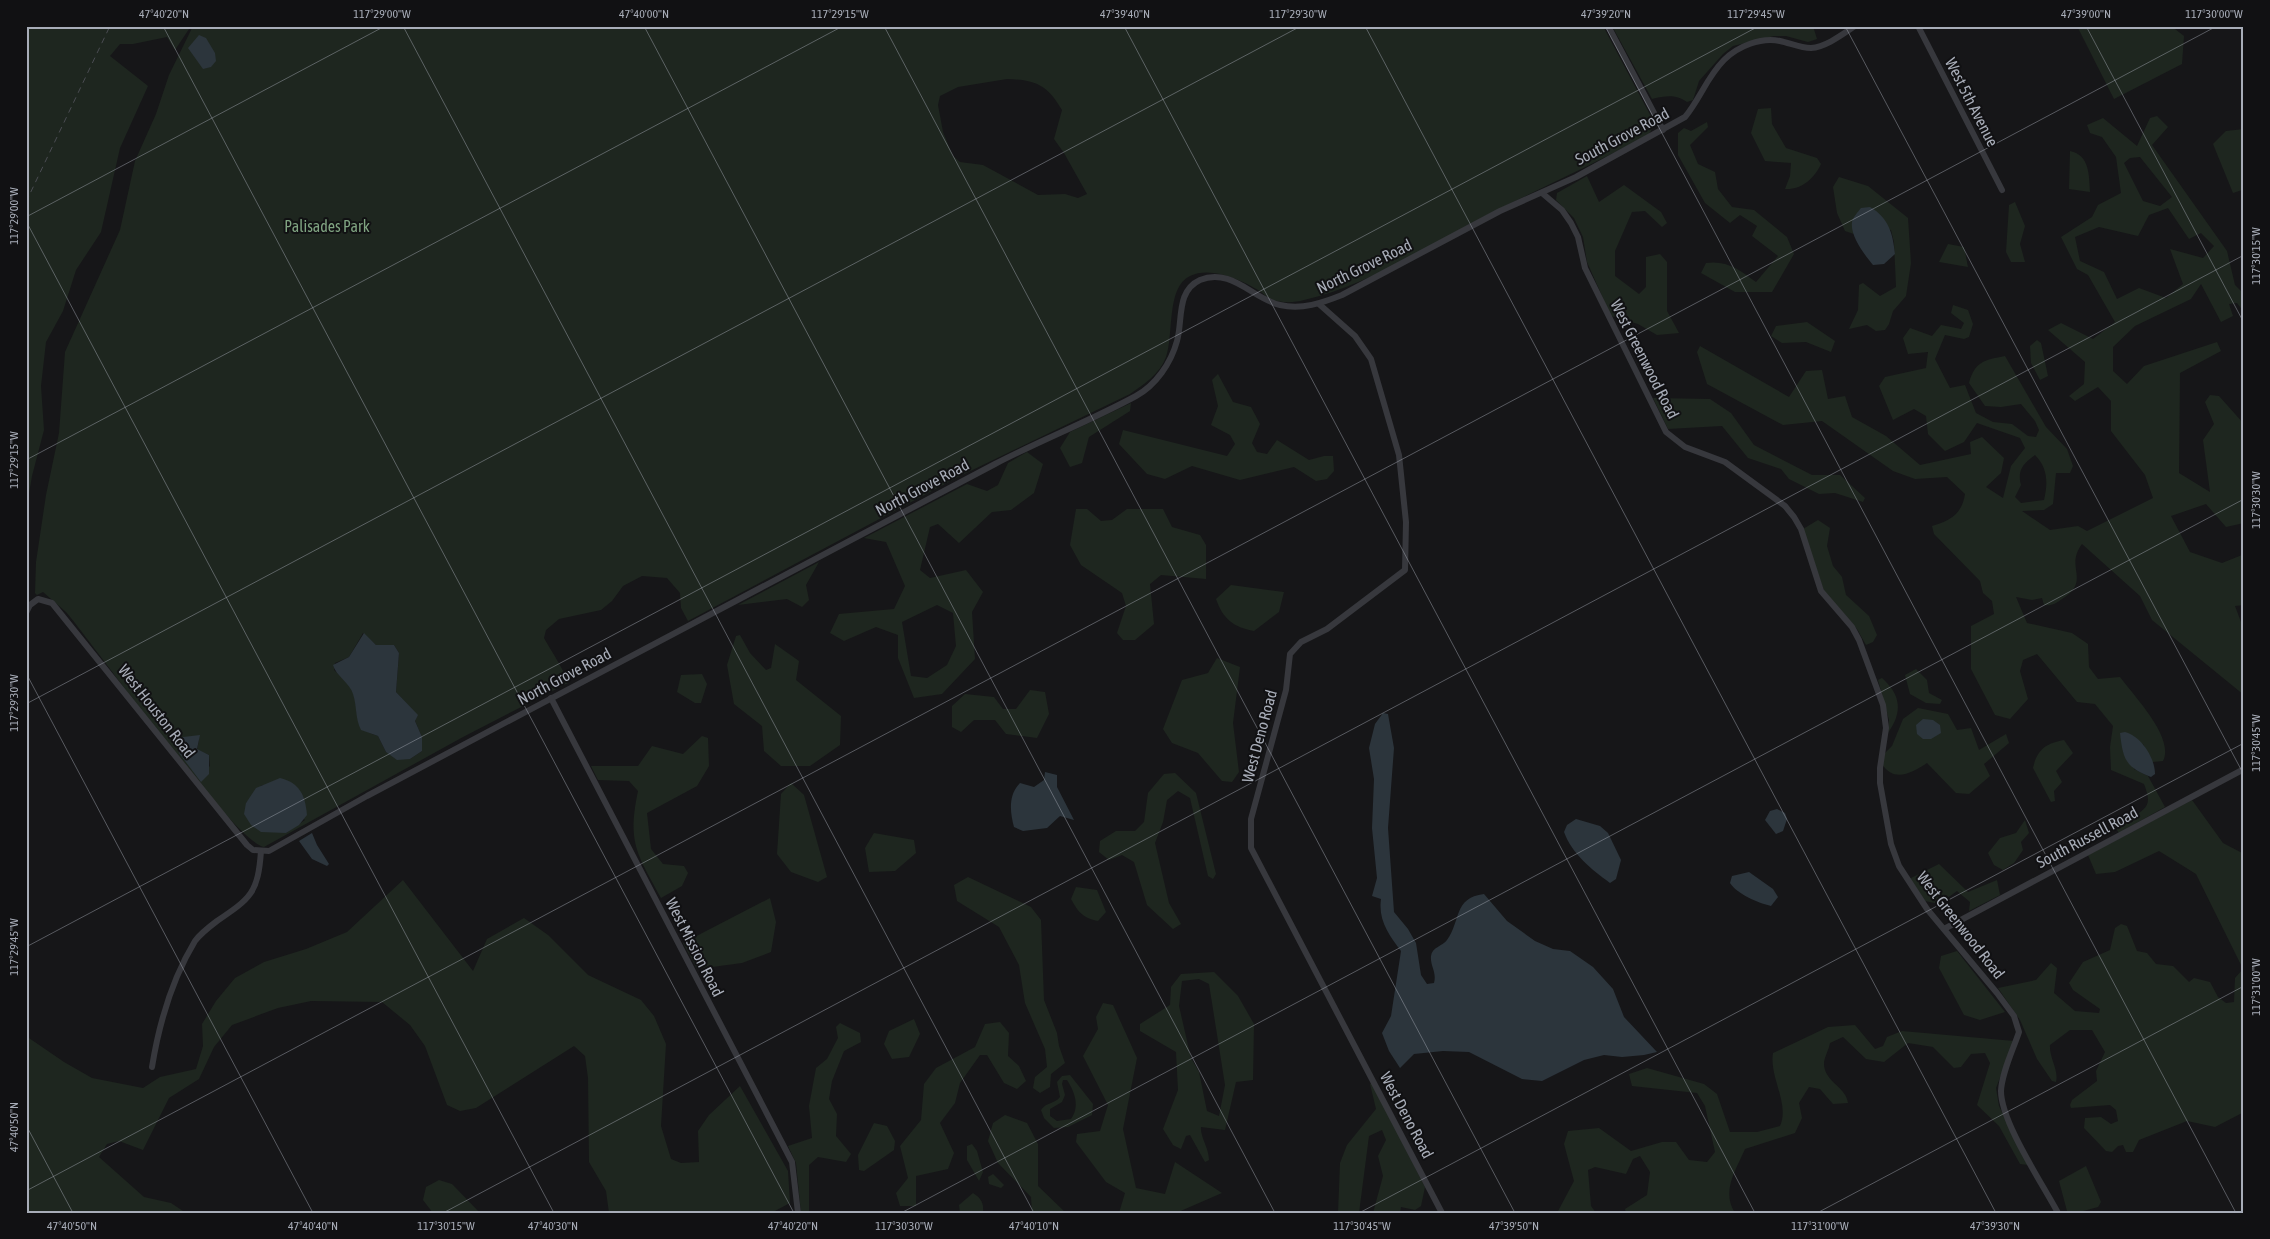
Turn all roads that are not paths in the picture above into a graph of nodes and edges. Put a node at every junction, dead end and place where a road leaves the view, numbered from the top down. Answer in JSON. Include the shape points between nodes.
{"nodes":[{"id":1,"x":1608,"y":26,"type":"edge"},
{"id":2,"x":1856,"y":26,"type":"edge"},
{"id":3,"x":1918,"y":26,"type":"edge"},
{"id":4,"x":1662,"y":130,"type":"junction"},
{"id":5,"x":2002,"y":190,"type":"dead end"},
{"id":6,"x":1542,"y":193,"type":"junction"},
{"id":7,"x":1319,"y":304,"type":"junction"},
{"id":8,"x":26,"y":614,"type":"edge"},
{"id":9,"x":551,"y":698,"type":"junction"},
{"id":10,"x":2244,"y":769,"type":"edge"},
{"id":11,"x":261,"y":851,"type":"junction"},
{"id":12,"x":1944,"y":929,"type":"junction"},
{"id":13,"x":152,"y":1067,"type":"dead end"},
{"id":14,"x":798,"y":1213,"type":"edge"},
{"id":15,"x":1442,"y":1213,"type":"edge"},
{"id":16,"x":2058,"y":1213,"type":"edge"}],
"edges":[{"from":1,"to":4,"type":"street"},
{"from":2,"to":4,"type":"street","name":"South Grove Road","via":[[1812,48],[1761,41],[1741,48],[1725,58],[1713,72],[1686,117]]},
{"from":3,"to":5,"type":"street","name":"West 5th Avenue"},
{"from":4,"to":6,"type":"street","name":"South Grove Road"},
{"from":6,"to":7,"type":"street","name":"North Grove Road","via":[[1500,211],[1391,271]]},
{"from":6,"to":12,"type":"street","name":"West Greenwood Road","via":[[1562,210],[1571,223],[1578,237],[1585,268],[1666,432],[1685,447],[1725,462],[1756,483],[1785,506],[1801,529],[1821,591],[1852,627],[1883,705],[1886,728],[1880,784],[1891,844],[1911,888]]},
{"from":7,"to":9,"type":"street","name":"North Grove Road","via":[[1303,307],[1278,305],[1227,279],[1204,278],[1192,284],[1181,306],[1177,342],[1169,360],[1148,388],[998,462]]},
{"from":7,"to":15,"type":"street","name":"West Deno Road","via":[[1355,336],[1372,359],[1399,455],[1406,522],[1405,570],[1327,629],[1301,642],[1290,654],[1286,690],[1251,819],[1251,848]]},
{"from":8,"to":11,"type":"street","name":"West Houston Road","via":[[38,599],[49,600],[58,609],[247,845]]},
{"from":9,"to":11,"type":"street","name":"North Grove Road","via":[[268,851]]},
{"from":9,"to":14,"type":"street","name":"West Mission Road","via":[[792,1162]]},
{"from":10,"to":12,"type":"street","name":"South Russell Road"},
{"from":11,"to":13,"type":"street","via":[[250,898],[206,929],[190,950],[163,1014]]},
{"from":12,"to":16,"type":"street","name":"West Greenwood Road","via":[[2018,1024],[2019,1032],[2001,1089],[2002,1104]]}]}
